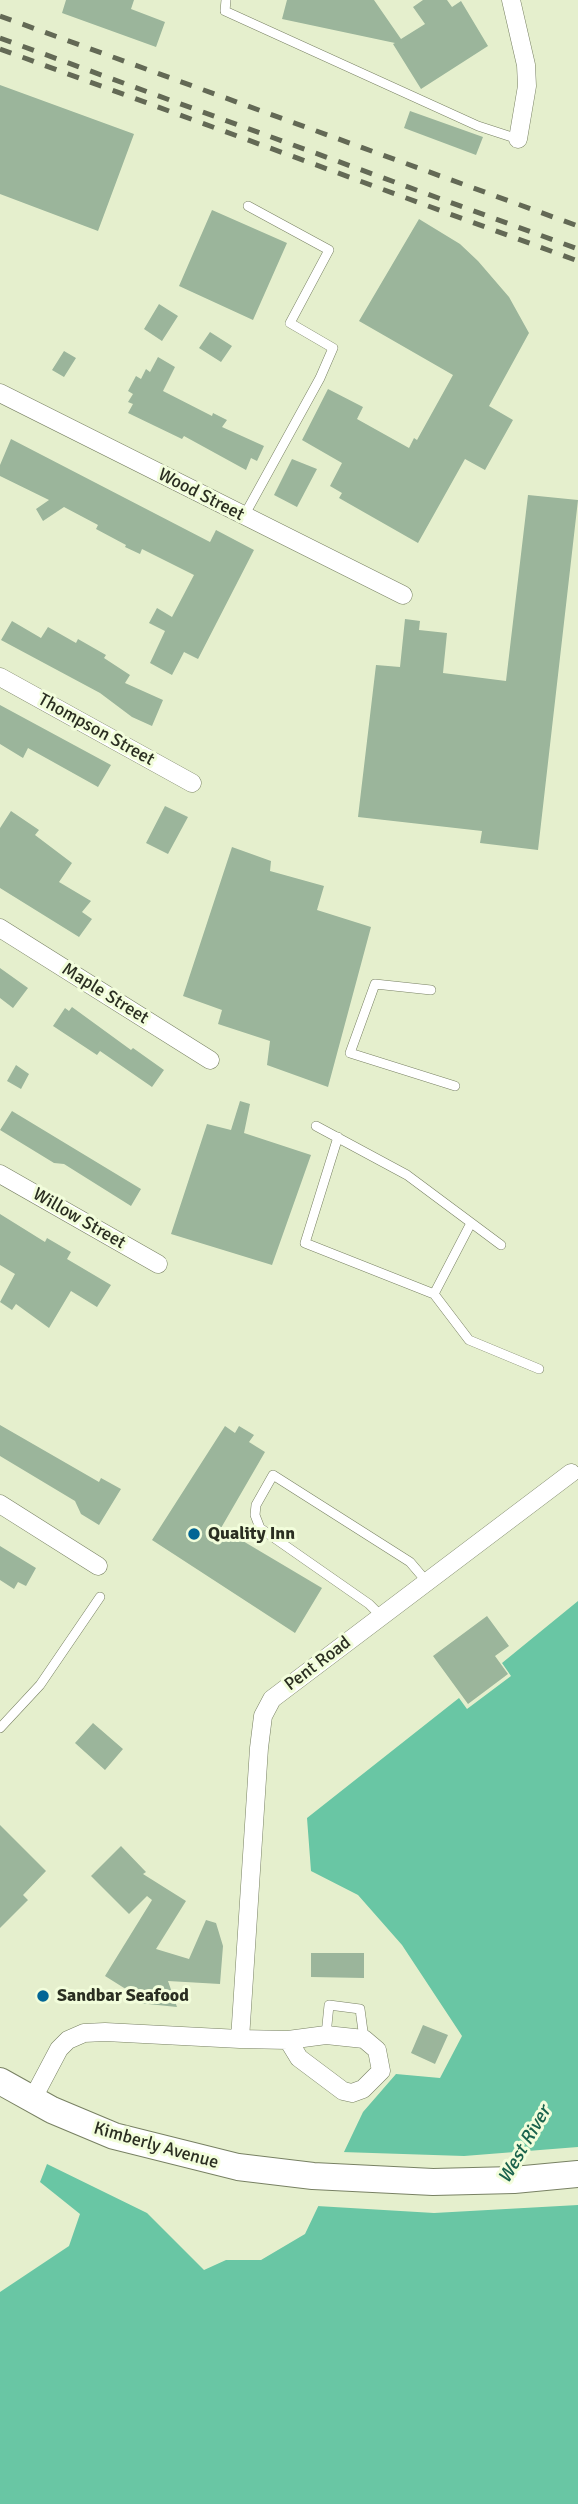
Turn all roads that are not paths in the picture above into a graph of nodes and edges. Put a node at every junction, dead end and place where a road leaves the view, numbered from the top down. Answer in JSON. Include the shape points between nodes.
{"nodes":[{"id":1,"x":226,"y":0,"type":"edge"},
{"id":2,"x":511,"y":0,"type":"edge"},
{"id":3,"x":518,"y":139,"type":"joint"},
{"id":4,"x":248,"y":206,"type":"dead end"},
{"id":5,"x":0,"y":393,"type":"edge"},
{"id":6,"x":244,"y":516,"type":"junction"},
{"id":7,"x":403,"y":595,"type":"dead end"},
{"id":8,"x":0,"y":677,"type":"edge"},
{"id":9,"x":192,"y":783,"type":"dead end"},
{"id":10,"x":0,"y":928,"type":"edge"},
{"id":11,"x":431,"y":990,"type":"dead end"},
{"id":12,"x":210,"y":1060,"type":"dead end"},
{"id":13,"x":455,"y":1086,"type":"dead end"},
{"id":14,"x":316,"y":1126,"type":"dead end"},
{"id":15,"x":338,"y":1137,"type":"junction"},
{"id":16,"x":0,"y":1174,"type":"edge"},
{"id":17,"x":471,"y":1223,"type":"junction"},
{"id":18,"x":501,"y":1245,"type":"dead end"},
{"id":19,"x":158,"y":1264,"type":"dead end"},
{"id":20,"x":434,"y":1294,"type":"junction"},
{"id":21,"x":539,"y":1369,"type":"dead end"},
{"id":22,"x":571,"y":1473,"type":"dead end"},
{"id":23,"x":0,"y":1504,"type":"edge"},
{"id":24,"x":98,"y":1566,"type":"dead end"},
{"id":25,"x":427,"y":1582,"type":"junction"},
{"id":26,"x":100,"y":1597,"type":"dead end"},
{"id":27,"x":382,"y":1617,"type":"junction"},
{"id":28,"x":0,"y":1728,"type":"edge"},
{"id":29,"x":326,"y":2035,"type":"junction"},
{"id":30,"x":240,"y":2039,"type":"junction"},
{"id":31,"x":288,"y":2039,"type":"junction"},
{"id":32,"x":364,"y":2039,"type":"junction"},
{"id":33,"x":0,"y":2081,"type":"edge"},
{"id":34,"x":32,"y":2100,"type":"junction"},
{"id":35,"x":578,"y":2174,"type":"edge"}],
"edges":[{"from":1,"to":3,"type":"lane","via":[[225,11],[478,126]]},
{"from":2,"to":3,"type":"street","via":[[526,65]]},
{"from":4,"to":6,"type":"lane","via":[[329,250],[290,323],[333,348]]},
{"from":5,"to":6,"type":"street","name":"Wood Street"},
{"from":6,"to":7,"type":"street","name":"Wood Street"},
{"from":8,"to":9,"type":"street","name":"Thompson Street"},
{"from":10,"to":12,"type":"street","name":"Maple Street"},
{"from":11,"to":13,"type":"lane","via":[[375,985],[350,1053]]},
{"from":14,"to":15,"type":"lane"},
{"from":15,"to":17,"type":"lane","via":[[407,1175]]},
{"from":15,"to":20,"type":"lane","via":[[304,1243]]},
{"from":16,"to":19,"type":"street","name":"Willow Street"},
{"from":17,"to":18,"type":"lane"},
{"from":17,"to":20,"type":"lane"},
{"from":20,"to":21,"type":"lane","via":[[469,1340]]},
{"from":22,"to":25,"type":"street","name":"Pent Road"},
{"from":23,"to":24,"type":"street"},
{"from":25,"to":27,"type":"street","name":"Pent Road"},
{"from":25,"to":27,"type":"lane","via":[[410,1562],[273,1475],[255,1510],[260,1528]]},
{"from":26,"to":28,"type":"lane","via":[[40,1685]]},
{"from":27,"to":30,"type":"street","name":"Pent Road","via":[[272,1699],[263,1716]]},
{"from":29,"to":31,"type":"street"},
{"from":29,"to":32,"type":"street"},
{"from":29,"to":32,"type":"lane","via":[[329,2005],[360,2009]]},
{"from":30,"to":31,"type":"street"},
{"from":30,"to":34,"type":"street","via":[[84,2033],[59,2049]]},
{"from":31,"to":32,"type":"street","via":[[299,2058],[339,2089],[352,2093],[369,2085],[381,2071],[377,2050]]},
{"from":33,"to":34,"type":"main road","name":"Kimberly Avenue"},
{"from":34,"to":35,"type":"main road","name":"Kimberly Avenue","via":[[148,2147],[296,2175],[465,2183]]}]}
